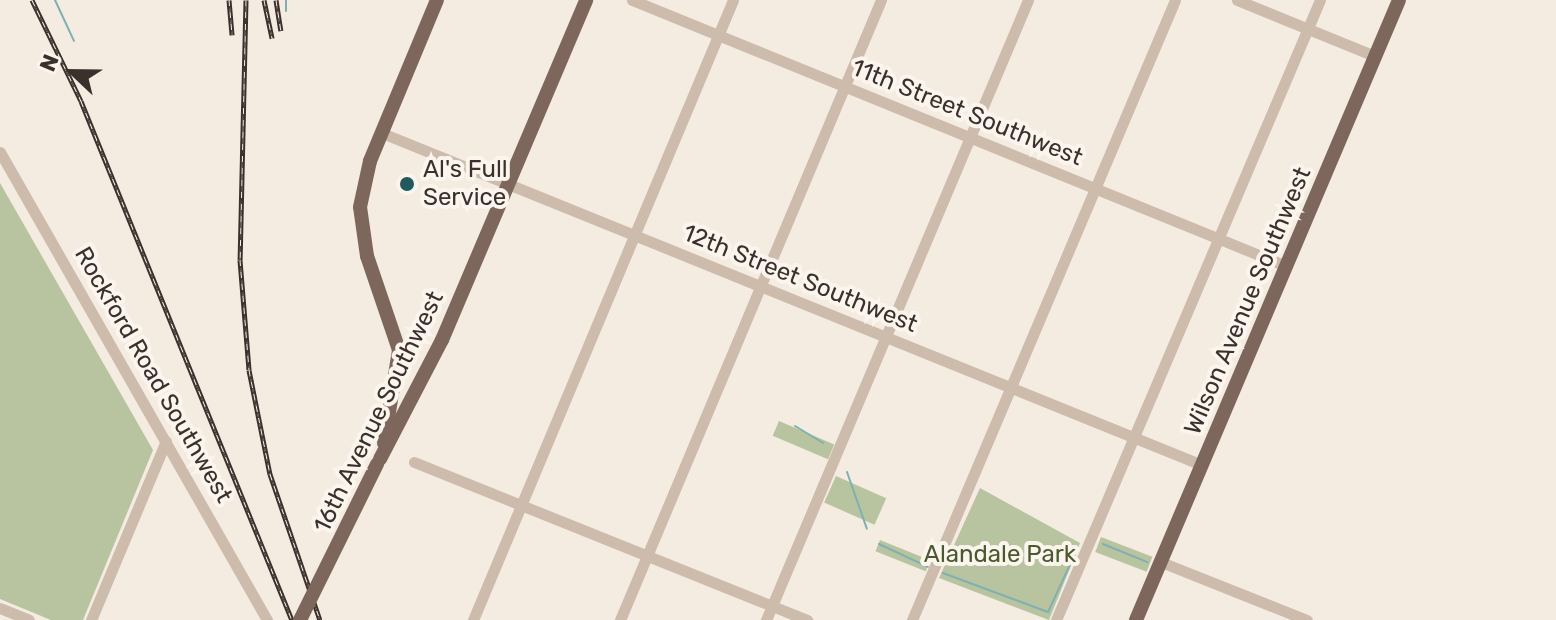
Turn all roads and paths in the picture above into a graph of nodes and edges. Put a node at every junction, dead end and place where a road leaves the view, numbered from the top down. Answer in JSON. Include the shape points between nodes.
{"nodes":[{"id":1,"x":437,"y":0,"type":"edge"},
{"id":2,"x":586,"y":0,"type":"edge"},
{"id":3,"x":632,"y":0,"type":"edge"},
{"id":4,"x":733,"y":0,"type":"edge"},
{"id":5,"x":881,"y":0,"type":"edge"},
{"id":6,"x":1028,"y":0,"type":"edge"},
{"id":7,"x":1175,"y":0,"type":"edge"},
{"id":8,"x":1237,"y":0,"type":"edge"},
{"id":9,"x":1320,"y":0,"type":"edge"},
{"id":10,"x":1399,"y":0,"type":"edge"},
{"id":11,"x":1308,"y":29,"type":"junction"},
{"id":12,"x":718,"y":35,"type":"junction"},
{"id":13,"x":1375,"y":56,"type":"junction"},
{"id":14,"x":845,"y":87,"type":"junction"},
{"id":15,"x":382,"y":133,"type":"junction"},
{"id":16,"x":970,"y":138,"type":"junction"},
{"id":17,"x":0,"y":152,"type":"edge"},
{"id":18,"x":508,"y":184,"type":"junction"},
{"id":19,"x":1095,"y":188,"type":"junction"},
{"id":20,"x":634,"y":235,"type":"junction"},
{"id":21,"x":1218,"y":239,"type":"junction"},
{"id":22,"x":1286,"y":266,"type":"junction"},
{"id":23,"x":761,"y":286,"type":"junction"},
{"id":24,"x":886,"y":337,"type":"junction"},
{"id":25,"x":1011,"y":387,"type":"junction"},
{"id":26,"x":1134,"y":437,"type":"junction"},
{"id":27,"x":166,"y":441,"type":"junction"},
{"id":28,"x":379,"y":461,"type":"junction"},
{"id":29,"x":414,"y":462,"type":"dead end"},
{"id":30,"x":1202,"y":465,"type":"junction"},
{"id":31,"x":521,"y":505,"type":"junction"},
{"id":32,"x":647,"y":556,"type":"junction"},
{"id":33,"x":1161,"y":562,"type":"junction"},
{"id":34,"x":772,"y":606,"type":"junction"},
{"id":35,"x":0,"y":608,"type":"edge"},
{"id":36,"x":29,"y":620,"type":"edge"},
{"id":37,"x":91,"y":620,"type":"edge"},
{"id":38,"x":267,"y":620,"type":"edge"},
{"id":39,"x":300,"y":620,"type":"edge"},
{"id":40,"x":473,"y":620,"type":"edge"},
{"id":41,"x":620,"y":620,"type":"edge"},
{"id":42,"x":766,"y":620,"type":"edge"},
{"id":43,"x":807,"y":620,"type":"edge"},
{"id":44,"x":912,"y":620,"type":"edge"},
{"id":45,"x":1056,"y":620,"type":"edge"},
{"id":46,"x":1136,"y":620,"type":"edge"},
{"id":47,"x":1307,"y":620,"type":"edge"}],
"edges":[{"from":1,"to":15,"type":"main road"},
{"from":2,"to":18,"type":"main road","name":"16th Avenue Southwest"},
{"from":3,"to":12,"type":"street","name":"11th Street Southwest"},
{"from":4,"to":12,"type":"street"},
{"from":5,"to":14,"type":"street"},
{"from":6,"to":16,"type":"street"},
{"from":7,"to":19,"type":"street"},
{"from":8,"to":11,"type":"street"},
{"from":9,"to":11,"type":"street"},
{"from":10,"to":13,"type":"main road","name":"Wilson Avenue Southwest"},
{"from":11,"to":13,"type":"street"},
{"from":11,"to":21,"type":"street"},
{"from":12,"to":14,"type":"street","name":"11th Street Southwest"},
{"from":12,"to":20,"type":"street"},
{"from":13,"to":22,"type":"main road","name":"Wilson Avenue Southwest"},
{"from":14,"to":16,"type":"street","name":"11th Street Southwest"},
{"from":14,"to":23,"type":"street"},
{"from":15,"to":18,"type":"street","name":"12th Street Southwest"},
{"from":15,"to":28,"type":"main road","via":[[360,207],[367,256],[399,350]]},
{"from":16,"to":19,"type":"street","name":"11th Street Southwest"},
{"from":16,"to":24,"type":"street"},
{"from":17,"to":27,"type":"street","name":"Rockford Road Southwest"},
{"from":18,"to":20,"type":"street","name":"12th Street Southwest"},
{"from":18,"to":28,"type":"main road","name":"16th Avenue Southwest","via":[[423,380]]},
{"from":19,"to":21,"type":"street","name":"11th Street Southwest"},
{"from":19,"to":25,"type":"street"},
{"from":20,"to":23,"type":"street","name":"12th Street Southwest"},
{"from":20,"to":31,"type":"street"},
{"from":21,"to":22,"type":"street","name":"11th Street Southwest"},
{"from":21,"to":26,"type":"street"},
{"from":22,"to":30,"type":"main road","name":"Wilson Avenue Southwest"},
{"from":23,"to":24,"type":"street","name":"12th Street Southwest"},
{"from":23,"to":32,"type":"street"},
{"from":24,"to":25,"type":"street","name":"12th Street Southwest"},
{"from":24,"to":34,"type":"street"},
{"from":25,"to":26,"type":"street","name":"12th Street Southwest"},
{"from":25,"to":44,"type":"street"},
{"from":26,"to":30,"type":"street","name":"12th Street Southwest"},
{"from":26,"to":45,"type":"street"},
{"from":27,"to":37,"type":"street"},
{"from":27,"to":38,"type":"street","name":"Rockford Road Southwest"},
{"from":28,"to":39,"type":"main road","name":"16th Avenue Southwest","bridge":true},
{"from":29,"to":31,"type":"street"},
{"from":30,"to":33,"type":"main road","name":"Wilson Avenue Southwest"},
{"from":31,"to":32,"type":"street"},
{"from":31,"to":40,"type":"street"},
{"from":32,"to":34,"type":"street"},
{"from":32,"to":41,"type":"street"},
{"from":33,"to":46,"type":"main road","name":"Wilson Avenue Southwest"},
{"from":33,"to":47,"type":"street"},
{"from":34,"to":42,"type":"street"},
{"from":34,"to":43,"type":"street"},
{"from":35,"to":36,"type":"street"}]}
